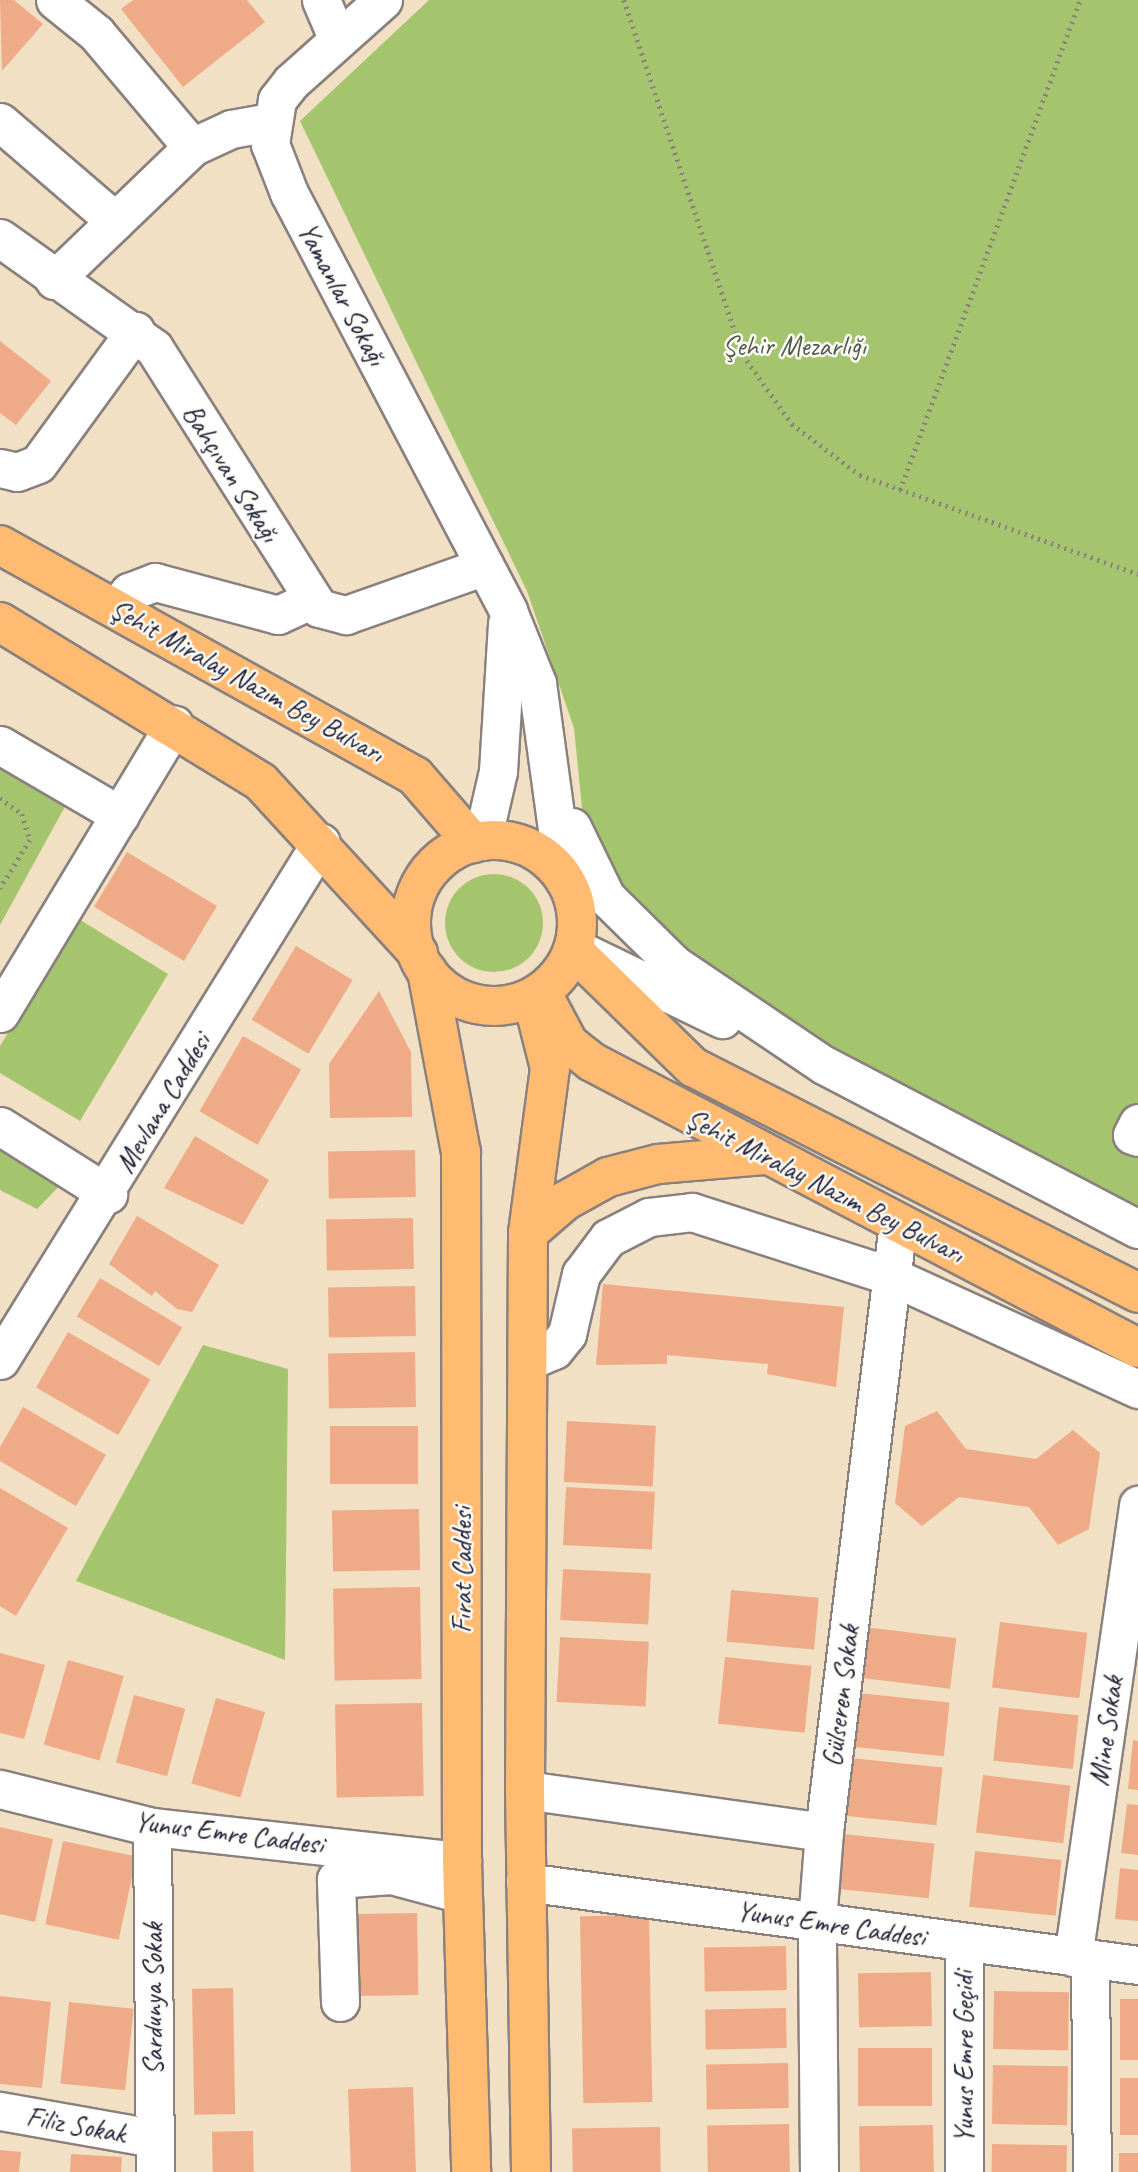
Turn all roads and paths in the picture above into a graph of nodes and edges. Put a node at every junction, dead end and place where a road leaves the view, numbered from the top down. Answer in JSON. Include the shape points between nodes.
{"nodes":[{"id":1,"x":55,"y":0,"type":"edge"},
{"id":2,"x":321,"y":0,"type":"edge"},
{"id":3,"x":383,"y":0,"type":"edge"},
{"id":4,"x":624,"y":0,"type":"edge"},
{"id":5,"x":1080,"y":0,"type":"edge"},
{"id":6,"x":338,"y":40,"type":"junction"},
{"id":7,"x":0,"y":122,"type":"edge"},
{"id":8,"x":270,"y":122,"type":"junction"},
{"id":9,"x":192,"y":147,"type":"junction"},
{"id":10,"x":115,"y":221,"type":"junction"},
{"id":11,"x":0,"y":238,"type":"edge"},
{"id":12,"x":54,"y":280,"type":"junction"},
{"id":13,"x":135,"y":331,"type":"junction"},
{"id":14,"x":0,"y":468,"type":"edge"},
{"id":15,"x":900,"y":490,"type":"junction"},
{"id":16,"x":0,"y":545,"type":"edge"},
{"id":17,"x":485,"y":566,"type":"junction"},
{"id":18,"x":1138,"y":574,"type":"edge"},
{"id":19,"x":310,"y":600,"type":"junction"},
{"id":20,"x":116,"y":608,"type":"junction"},
{"id":21,"x":508,"y":611,"type":"junction"},
{"id":22,"x":0,"y":622,"type":"edge"},
{"id":23,"x":174,"y":724,"type":"junction"},
{"id":24,"x":0,"y":745,"type":"edge"},
{"id":25,"x":551,"y":782,"type":"junction"},
{"id":26,"x":0,"y":797,"type":"edge"},
{"id":27,"x":120,"y":816,"type":"junction"},
{"id":28,"x":321,"y":842,"type":"junction"},
{"id":29,"x":478,"y":842,"type":"junction"},
{"id":30,"x":564,"y":879,"type":"junction"},
{"id":31,"x":0,"y":889,"type":"edge"},
{"id":32,"x":573,"y":949,"type":"junction"},
{"id":33,"x":422,"y":962,"type":"junction"},
{"id":34,"x":537,"y":994,"type":"junction"},
{"id":35,"x":0,"y":1013,"type":"edge"},
{"id":36,"x":824,"y":1065,"type":"junction"},
{"id":37,"x":1138,"y":1123,"type":"edge"},
{"id":38,"x":0,"y":1126,"type":"edge"},
{"id":39,"x":1138,"y":1137,"type":"edge"},
{"id":40,"x":764,"y":1155,"type":"junction"},
{"id":41,"x":108,"y":1194,"type":"junction"},
{"id":42,"x":898,"y":1223,"type":"junction"},
{"id":43,"x":1138,"y":1229,"type":"edge"},
{"id":44,"x":528,"y":1233,"type":"junction"},
{"id":45,"x":891,"y":1276,"type":"junction"},
{"id":46,"x":1138,"y":1293,"type":"edge"},
{"id":47,"x":1138,"y":1348,"type":"edge"},
{"id":48,"x":0,"y":1360,"type":"edge"},
{"id":49,"x":528,"y":1362,"type":"junction"},
{"id":50,"x":1138,"y":1390,"type":"edge"},
{"id":51,"x":1138,"y":1505,"type":"edge"},
{"id":52,"x":0,"y":1789,"type":"edge"},
{"id":53,"x":525,"y":1790,"type":"junction"},
{"id":54,"x":152,"y":1827,"type":"junction"},
{"id":55,"x":824,"y":1832,"type":"junction"},
{"id":56,"x":462,"y":1877,"type":"junction"},
{"id":57,"x":525,"y":1882,"type":"junction"},
{"id":58,"x":817,"y":1922,"type":"junction"},
{"id":59,"x":964,"y":1942,"type":"junction"},
{"id":60,"x":1082,"y":1958,"type":"junction"},
{"id":61,"x":1138,"y":1965,"type":"edge"},
{"id":62,"x":340,"y":2002,"type":"dead end"},
{"id":63,"x":0,"y":2111,"type":"edge"},
{"id":64,"x":154,"y":2155,"type":"edge"},
{"id":65,"x":471,"y":2172,"type":"edge"},
{"id":66,"x":531,"y":2172,"type":"edge"},
{"id":67,"x":819,"y":2172,"type":"edge"},
{"id":68,"x":964,"y":2172,"type":"edge"},
{"id":69,"x":1091,"y":2172,"type":"edge"}],
"edges":[{"from":1,"to":9,"type":"street","via":[[96,33]]},
{"from":2,"to":6,"type":"street"},
{"from":3,"to":6,"type":"street"},
{"from":4,"to":15,"type":"path","via":[[743,355],[806,439],[837,463]]},
{"from":5,"to":15,"type":"path"},
{"from":6,"to":8,"type":"street","via":[[291,82]]},
{"from":7,"to":10,"type":"street"},
{"from":8,"to":9,"type":"street","via":[[231,129]]},
{"from":8,"to":17,"type":"street","name":"Yamanlar Sokağı","via":[[270,144],[289,193]]},
{"from":9,"to":10,"type":"street"},
{"from":10,"to":12,"type":"street"},
{"from":11,"to":12,"type":"street","name":"Bahçıvan Sokağı"},
{"from":12,"to":13,"type":"street","name":"Bahçıvan Sokağı"},
{"from":13,"to":14,"type":"street","via":[[38,464],[17,471]]},
{"from":13,"to":19,"type":"street","name":"Bahçıvan Sokağı","via":[[154,348]]},
{"from":15,"to":18,"type":"path"},
{"from":16,"to":20,"type":"main road","name":"Şehit Miralay Nazım Bey Bulvarı"},
{"from":17,"to":19,"type":"street","via":[[346,615]]},
{"from":17,"to":21,"type":"street","name":"Yamanlar Sokağı"},
{"from":19,"to":20,"type":"street","via":[[278,615],[155,582],[130,592]]},
{"from":20,"to":29,"type":"main road","name":"Şehit Miralay Nazım Bey Bulvarı","via":[[415,776]]},
{"from":21,"to":25,"type":"street","name":"Yamanlar Sokağı","via":[[537,683]]},
{"from":21,"to":29,"type":"street","via":[[498,771]]},
{"from":22,"to":23,"type":"main road"},
{"from":23,"to":27,"type":"street"},
{"from":23,"to":28,"type":"main road","via":[[261,782]]},
{"from":24,"to":27,"type":"street"},
{"from":25,"to":30,"type":"street","name":"Yamanlar Sokağı"},
{"from":25,"to":36,"type":"street","via":[[567,807],[589,872],[638,933]]},
{"from":26,"to":31,"type":"path","via":[[22,814],[30,840]]},
{"from":27,"to":35,"type":"street"},
{"from":28,"to":33,"type":"main road"},
{"from":28,"to":41,"type":"street","name":"Mevlana Caddesi"},
{"from":29,"to":30,"type":"main road","via":[[529,848]]},
{"from":29,"to":33,"type":"main road","via":[[444,857],[418,891],[412,922]]},
{"from":30,"to":32,"type":"main road","via":[[576,908]]},
{"from":32,"to":34,"type":"main road"},
{"from":32,"to":36,"type":"street"},
{"from":32,"to":46,"type":"main road","name":"Şehit Miralay Nazım Bey Bulvarı","via":[[693,1067]]},
{"from":33,"to":34,"type":"main road","via":[[468,1002],[507,1005]]},
{"from":33,"to":56,"type":"main road","name":"Fırat Caddesi","via":[[461,1152]]},
{"from":34,"to":40,"type":"main road","name":"Şehit Miralay Nazım Bey Bulvarı","via":[[579,1053]]},
{"from":34,"to":44,"type":"main road","via":[[550,1068]]},
{"from":36,"to":43,"type":"street"},
{"from":37,"to":39,"type":"street","via":[[1132,1135]]},
{"from":38,"to":41,"type":"street"},
{"from":40,"to":42,"type":"main road","name":"Şehit Miralay Nazım Bey Bulvarı"},
{"from":40,"to":44,"type":"main road","via":[[658,1164],[608,1177],[565,1201]]},
{"from":41,"to":48,"type":"street","name":"Mevlana Caddesi"},
{"from":42,"to":45,"type":"street","name":"Gülseren Sokak"},
{"from":42,"to":47,"type":"main road","name":"Şehit Miralay Nazım Bey Bulvarı"},
{"from":44,"to":49,"type":"main road"},
{"from":45,"to":49,"type":"street","via":[[711,1216],[663,1214],[620,1229],[597,1249],[581,1274],[567,1334],[554,1350]]},
{"from":45,"to":50,"type":"street"},
{"from":45,"to":55,"type":"street","name":"Gülseren Sokak"},
{"from":49,"to":53,"type":"main road"},
{"from":51,"to":60,"type":"street","name":"Mine Sokak"},
{"from":52,"to":54,"type":"street","name":"Yunus Emre Caddesi"},
{"from":53,"to":55,"type":"street"},
{"from":53,"to":57,"type":"main road"},
{"from":54,"to":56,"type":"street","name":"Yunus Emre Caddesi"},
{"from":54,"to":64,"type":"street","name":"Sardunya Sokak"},
{"from":55,"to":58,"type":"street","name":"Gülseren Sokak"},
{"from":56,"to":62,"type":"street","via":[[336,1879]]},
{"from":56,"to":65,"type":"main road","name":"Fırat Caddesi"},
{"from":57,"to":58,"type":"street","name":"Yunus Emre Caddesi"},
{"from":57,"to":66,"type":"main road"},
{"from":58,"to":59,"type":"street","name":"Yunus Emre Caddesi"},
{"from":58,"to":67,"type":"street","name":"Gülseren Sokak"},
{"from":59,"to":60,"type":"street","name":"Yunus Emre Caddesi"},
{"from":59,"to":68,"type":"street","name":"Yunus Emre Geçidi"},
{"from":60,"to":61,"type":"street","name":"Yunus Emre Caddesi"},
{"from":60,"to":69,"type":"street","name":"Mine Sokak"},
{"from":63,"to":64,"type":"street","name":"Filiz Sokak"}]}
